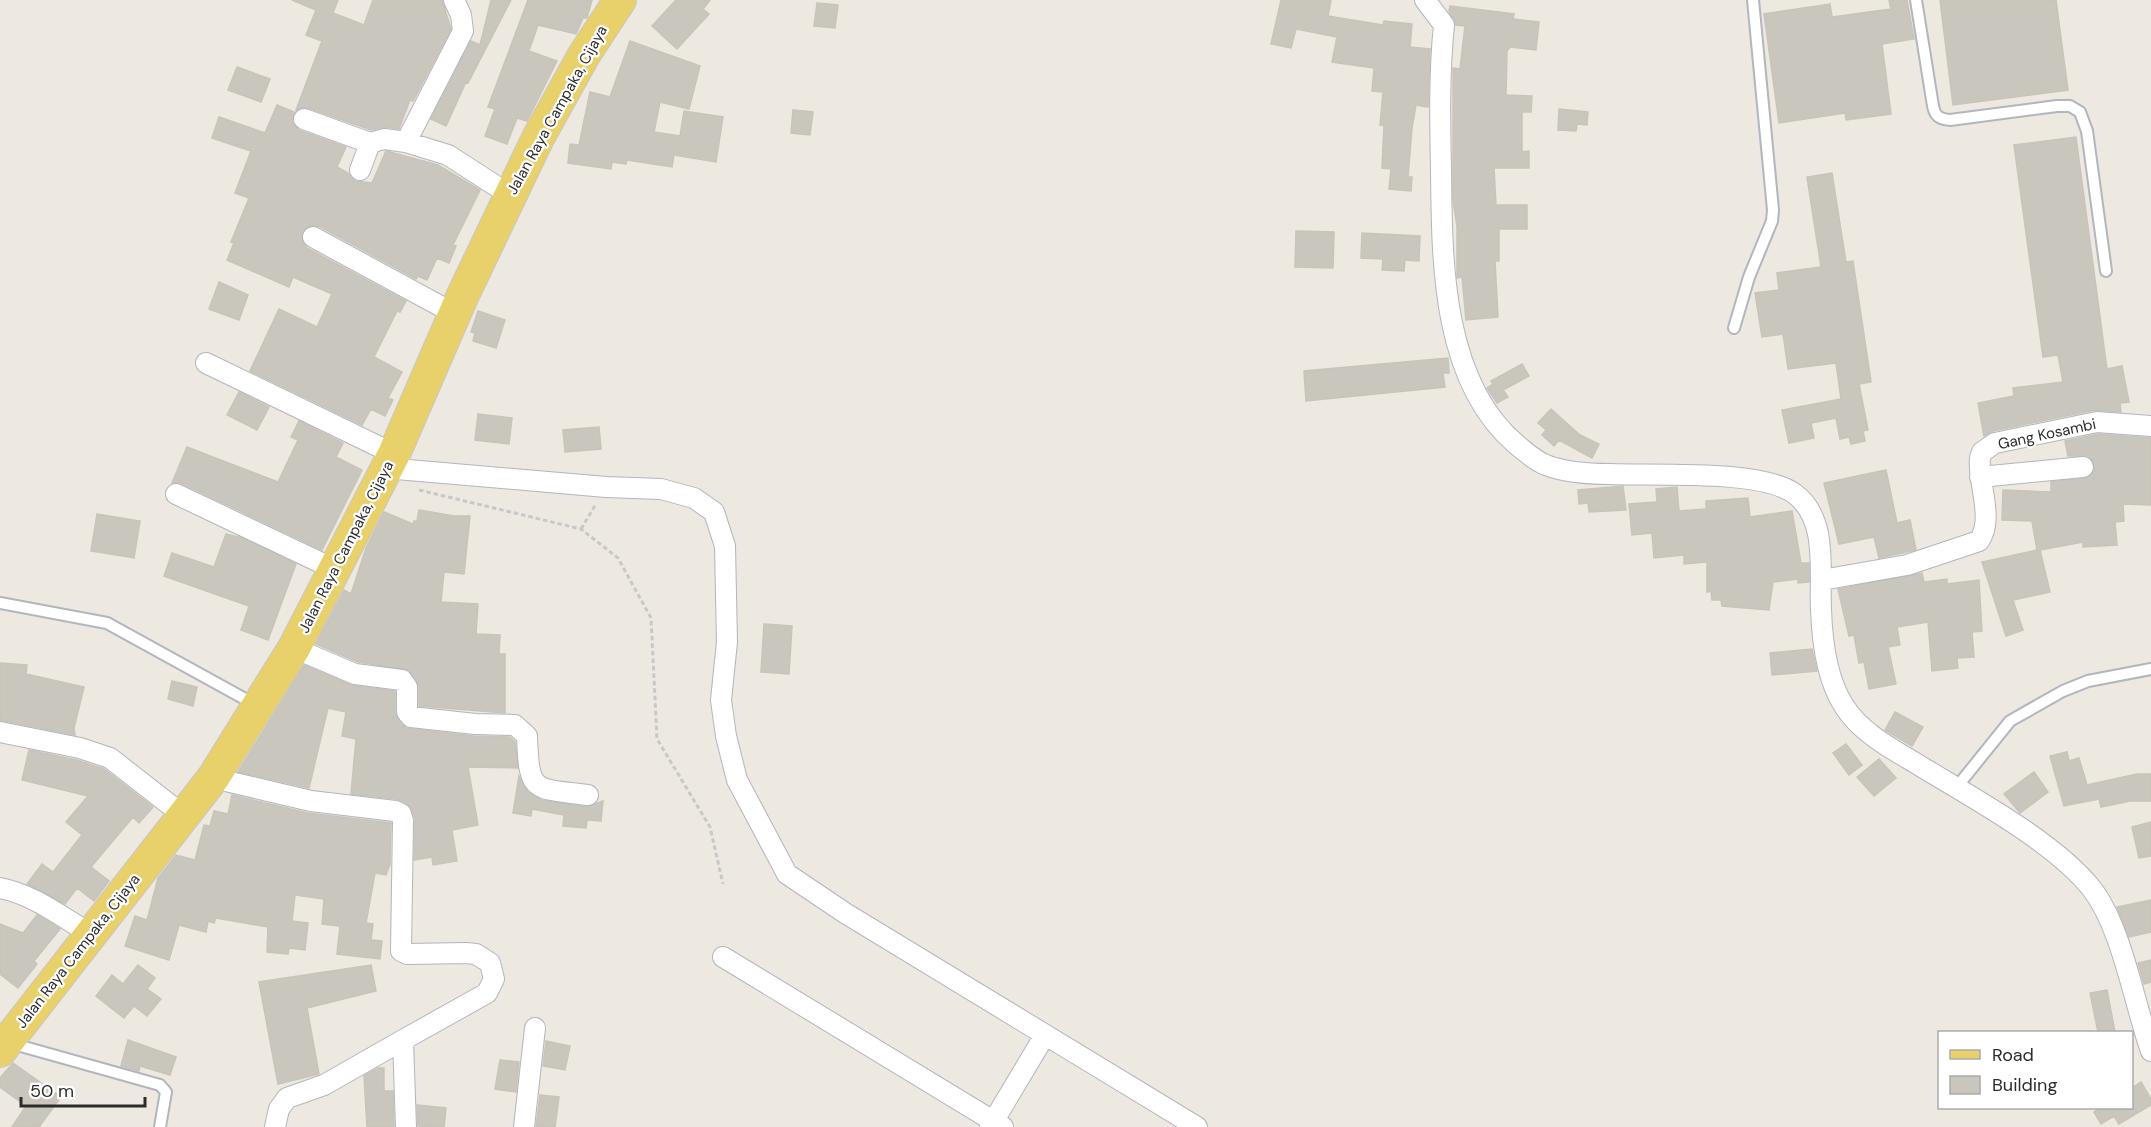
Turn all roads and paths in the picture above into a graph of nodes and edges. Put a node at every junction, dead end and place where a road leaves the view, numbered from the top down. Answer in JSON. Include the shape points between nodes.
{"nodes":[{"id":1,"x":454,"y":0,"type":"edge"},
{"id":2,"x":620,"y":0,"type":"edge"},
{"id":3,"x":1425,"y":0,"type":"edge"},
{"id":4,"x":1753,"y":0,"type":"edge"},
{"id":5,"x":1916,"y":0,"type":"edge"},
{"id":6,"x":304,"y":119,"type":"dead end"},
{"id":7,"x":406,"y":142,"type":"junction"},
{"id":8,"x":370,"y":143,"type":"junction"},
{"id":9,"x":360,"y":170,"type":"dead end"},
{"id":10,"x":510,"y":195,"type":"junction"},
{"id":11,"x":313,"y":237,"type":"dead end"},
{"id":12,"x":2106,"y":271,"type":"dead end"},
{"id":13,"x":455,"y":314,"type":"junction"},
{"id":14,"x":1734,"y":328,"type":"dead end"},
{"id":15,"x":206,"y":363,"type":"dead end"},
{"id":16,"x":2151,"y":426,"type":"edge"},
{"id":17,"x":390,"y":461,"type":"junction"},
{"id":18,"x":2083,"y":467,"type":"dead end"},
{"id":19,"x":1980,"y":477,"type":"junction"},
{"id":20,"x":606,"y":487,"type":"junction"},
{"id":21,"x":413,"y":489,"type":"dead end"},
{"id":22,"x":176,"y":494,"type":"dead end"},
{"id":23,"x":581,"y":529,"type":"junction"},
{"id":24,"x":334,"y":569,"type":"junction"},
{"id":25,"x":1822,"y":580,"type":"junction"},
{"id":26,"x":0,"y":603,"type":"edge"},
{"id":27,"x":294,"y":648,"type":"junction"},
{"id":28,"x":2151,"y":669,"type":"edge"},
{"id":29,"x":258,"y":706,"type":"junction"},
{"id":30,"x":0,"y":732,"type":"edge"},
{"id":31,"x":213,"y":777,"type":"junction"},
{"id":32,"x":1956,"y":788,"type":"junction"},
{"id":33,"x":588,"y":795,"type":"dead end"},
{"id":34,"x":183,"y":815,"type":"junction"},
{"id":35,"x":723,"y":884,"type":"dead end"},
{"id":36,"x":0,"y":888,"type":"edge"},
{"id":37,"x":91,"y":934,"type":"junction"},
{"id":38,"x":723,"y":957,"type":"dead end"},
{"id":39,"x":535,"y":1028,"type":"dead end"},
{"id":40,"x":1045,"y":1035,"type":"junction"},
{"id":41,"x":403,"y":1040,"type":"junction"},
{"id":42,"x":3,"y":1047,"type":"edge"},
{"id":43,"x":2151,"y":1051,"type":"edge"},
{"id":44,"x":995,"y":1125,"type":"edge"},
{"id":45,"x":160,"y":1127,"type":"edge"},
{"id":46,"x":275,"y":1127,"type":"edge"},
{"id":47,"x":406,"y":1127,"type":"edge"},
{"id":48,"x":524,"y":1127,"type":"edge"},
{"id":49,"x":1197,"y":1127,"type":"edge"}],
"edges":[{"from":1,"to":7,"type":"street","via":[[463,31]]},
{"from":2,"to":10,"type":"main road","name":"Jalan Raya Campaka, Cijaya","via":[[584,55]]},
{"from":3,"to":25,"type":"street","via":[[1444,25],[1439,94],[1445,280],[1465,365],[1488,415],[1544,465],[1614,475],[1692,475],[1779,485],[1794,493],[1812,518],[1821,552]]},
{"from":4,"to":14,"type":"lane","via":[[1773,210]]},
{"from":5,"to":12,"type":"lane","via":[[1933,106],[1942,119],[2057,106],[2070,106],[2080,112],[2087,131]]},
{"from":6,"to":8,"type":"street"},
{"from":7,"to":8,"type":"street","via":[[384,139]]},
{"from":7,"to":10,"type":"street","via":[[448,155]]},
{"from":8,"to":9,"type":"street"},
{"from":10,"to":13,"type":"main road","name":"Jalan Raya Campaka, Cijaya"},
{"from":11,"to":13,"type":"street"},
{"from":13,"to":17,"type":"main road","name":"Jalan Raya Campaka, Cijaya"},
{"from":15,"to":17,"type":"street"},
{"from":16,"to":19,"type":"street","name":"Gang Kosambi","via":[[2097,422],[1995,443],[1982,452]]},
{"from":17,"to":20,"type":"street"},
{"from":17,"to":24,"type":"main road","name":"Jalan Raya Campaka, Cijaya"},
{"from":18,"to":19,"type":"street"},
{"from":19,"to":25,"type":"street","name":"Gang Kosambi","via":[[1984,530],[1979,541],[1907,566]]},
{"from":20,"to":23,"type":"path"},
{"from":20,"to":40,"type":"street","via":[[661,489],[694,498],[714,512],[725,546],[727,642],[721,700],[726,736],[737,780],[787,874]]},
{"from":21,"to":23,"type":"path"},
{"from":22,"to":24,"type":"street"},
{"from":23,"to":35,"type":"path","via":[[618,558],[651,618],[657,740],[710,827]]},
{"from":24,"to":27,"type":"main road","name":"Jalan Raya Campaka, Cijaya"},
{"from":25,"to":32,"type":"street","via":[[1824,645],[1843,706],[1855,721],[1889,747]]},
{"from":26,"to":29,"type":"lane","via":[[107,623]]},
{"from":27,"to":29,"type":"main road","name":"Jalan Raya Campaka, Cijaya"},
{"from":27,"to":33,"type":"street","via":[[355,674],[402,680],[407,687],[407,712],[411,717],[515,725],[528,736],[531,780],[544,789]]},
{"from":28,"to":32,"type":"lane","via":[[2088,681],[2010,721]]},
{"from":29,"to":31,"type":"main road","name":"Jalan Raya Campaka, Cijaya"},
{"from":30,"to":34,"type":"street","via":[[110,758]]},
{"from":31,"to":34,"type":"main road","name":"Jalan Raya Campaka, Cijaya"},
{"from":31,"to":41,"type":"street","via":[[312,801],[395,810],[401,814],[400,951],[476,954],[490,963],[494,979],[487,993]]},
{"from":32,"to":43,"type":"street","via":[[2055,854],[2091,888],[2114,934]]},
{"from":34,"to":37,"type":"main road","name":"Jalan Raya Campaka, Cijaya"},
{"from":36,"to":37,"type":"street","via":[[40,904]]},
{"from":37,"to":42,"type":"main road","name":"Jalan Raya Campaka, Cijaya"},
{"from":38,"to":44,"type":"street"},
{"from":39,"to":48,"type":"street"},
{"from":40,"to":44,"type":"street"},
{"from":40,"to":49,"type":"street"},
{"from":41,"to":46,"type":"street","via":[[324,1085],[287,1098],[279,1109]]},
{"from":41,"to":47,"type":"street"},
{"from":42,"to":45,"type":"lane","via":[[160,1085],[166,1092]]}]}
